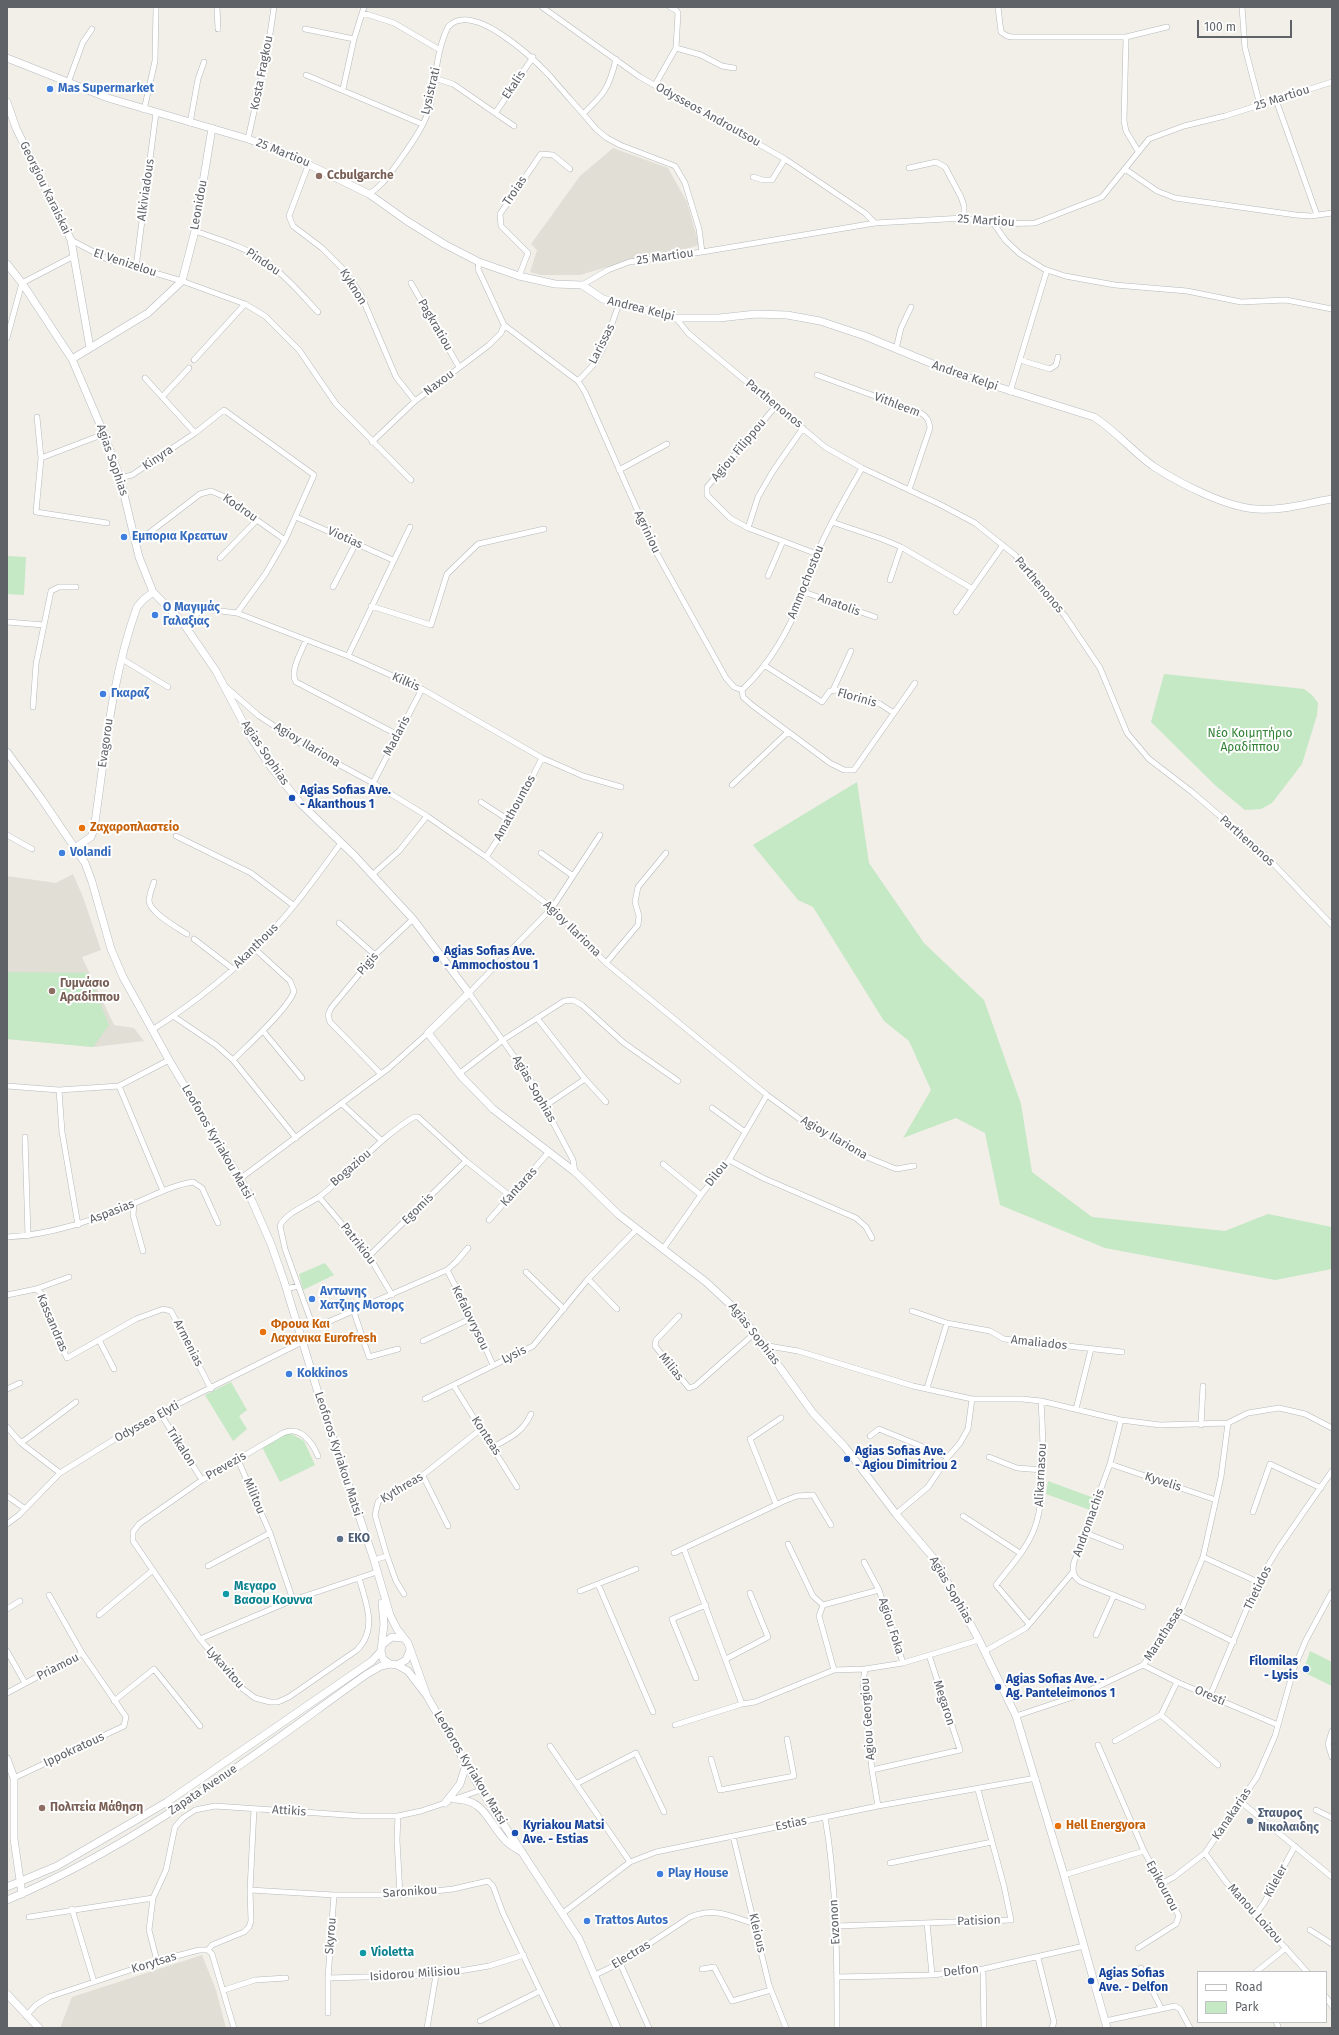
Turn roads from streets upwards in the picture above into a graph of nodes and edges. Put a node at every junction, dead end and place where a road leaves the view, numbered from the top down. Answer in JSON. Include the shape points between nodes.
{"nodes":[{"id":1,"x":156,"y":7,"type":"edge"},
{"id":2,"x":217,"y":7,"type":"edge"},
{"id":3,"x":274,"y":7,"type":"edge"},
{"id":4,"x":542,"y":7,"type":"edge"},
{"id":5,"x":670,"y":7,"type":"edge"},
{"id":6,"x":998,"y":7,"type":"edge"},
{"id":7,"x":1242,"y":7,"type":"edge"},
{"id":8,"x":363,"y":10,"type":"edge"},
{"id":9,"x":457,"y":15,"type":"dead end"},
{"id":10,"x":500,"y":26,"type":"dead end"},
{"id":11,"x":1167,"y":27,"type":"dead end"},
{"id":12,"x":218,"y":29,"type":"dead end"},
{"id":13,"x":305,"y":29,"type":"dead end"},
{"id":14,"x":92,"y":30,"type":"dead end"},
{"id":15,"x":1126,"y":37,"type":"junction"},
{"id":16,"x":354,"y":39,"type":"junction"},
{"id":17,"x":676,"y":48,"type":"junction"},
{"id":18,"x":440,"y":50,"type":"junction"},
{"id":19,"x":533,"y":57,"type":"junction"},
{"id":20,"x":7,"y":58,"type":"edge"},
{"id":21,"x":616,"y":60,"type":"junction"},
{"id":22,"x":204,"y":62,"type":"dead end"},
{"id":23,"x":734,"y":68,"type":"dead end"},
{"id":24,"x":306,"y":75,"type":"dead end"},
{"id":25,"x":434,"y":78,"type":"junction"},
{"id":26,"x":1332,"y":82,"type":"edge"},
{"id":27,"x":68,"y":83,"type":"junction"},
{"id":28,"x":655,"y":85,"type":"junction"},
{"id":29,"x":343,"y":89,"type":"junction"},
{"id":30,"x":1276,"y":100,"type":"junction"},
{"id":31,"x":7,"y":102,"type":"edge"},
{"id":32,"x":1260,"y":105,"type":"junction"},
{"id":33,"x":144,"y":110,"type":"junction"},
{"id":34,"x":496,"y":112,"type":"junction"},
{"id":35,"x":156,"y":113,"type":"junction"},
{"id":36,"x":583,"y":114,"type":"junction"},
{"id":37,"x":190,"y":123,"type":"junction"},
{"id":38,"x":422,"y":124,"type":"junction"},
{"id":39,"x":514,"y":126,"type":"dead end"},
{"id":40,"x":212,"y":128,"type":"junction"},
{"id":41,"x":248,"y":139,"type":"junction"},
{"id":42,"x":1138,"y":151,"type":"junction"},
{"id":43,"x":785,"y":159,"type":"junction"},
{"id":44,"x":309,"y":163,"type":"junction"},
{"id":45,"x":909,"y":168,"type":"dead end"},
{"id":46,"x":570,"y":169,"type":"dead end"},
{"id":47,"x":1125,"y":169,"type":"junction"},
{"id":48,"x":753,"y":177,"type":"dead end"},
{"id":49,"x":369,"y":194,"type":"junction"},
{"id":50,"x":1332,"y":213,"type":"edge"},
{"id":51,"x":1318,"y":215,"type":"junction"},
{"id":52,"x":964,"y":218,"type":"junction"},
{"id":53,"x":874,"y":223,"type":"junction"},
{"id":54,"x":994,"y":224,"type":"junction"},
{"id":55,"x":195,"y":231,"type":"junction"},
{"id":56,"x":71,"y":240,"type":"junction"},
{"id":57,"x":702,"y":252,"type":"junction"},
{"id":58,"x":74,"y":256,"type":"junction"},
{"id":59,"x":479,"y":262,"type":"junction"},
{"id":60,"x":7,"y":264,"type":"edge"},
{"id":61,"x":136,"y":267,"type":"junction"},
{"id":62,"x":1047,"y":270,"type":"junction"},
{"id":63,"x":519,"y":276,"type":"junction"},
{"id":64,"x":182,"y":281,"type":"junction"},
{"id":65,"x":411,"y":282,"type":"dead end"},
{"id":66,"x":22,"y":283,"type":"junction"},
{"id":67,"x":582,"y":285,"type":"junction"},
{"id":68,"x":244,"y":304,"type":"junction"},
{"id":69,"x":619,"y":304,"type":"junction"},
{"id":70,"x":911,"y":307,"type":"dead end"},
{"id":71,"x":1332,"y":309,"type":"edge"},
{"id":72,"x":318,"y":312,"type":"dead end"},
{"id":73,"x":676,"y":318,"type":"junction"},
{"id":74,"x":504,"y":324,"type":"junction"},
{"id":75,"x":7,"y":338,"type":"edge"},
{"id":76,"x":90,"y":348,"type":"junction"},
{"id":77,"x":896,"y":349,"type":"junction"},
{"id":78,"x":1058,"y":357,"type":"dead end"},
{"id":79,"x":72,"y":359,"type":"junction"},
{"id":80,"x":194,"y":360,"type":"dead end"},
{"id":81,"x":1020,"y":360,"type":"junction"},
{"id":82,"x":459,"y":367,"type":"junction"},
{"id":83,"x":189,"y":368,"type":"dead end"},
{"id":84,"x":817,"y":375,"type":"dead end"},
{"id":85,"x":145,"y":378,"type":"dead end"},
{"id":86,"x":578,"y":381,"type":"junction"},
{"id":87,"x":1010,"y":392,"type":"junction"},
{"id":88,"x":162,"y":397,"type":"junction"},
{"id":89,"x":415,"y":401,"type":"junction"},
{"id":90,"x":776,"y":406,"type":"junction"},
{"id":91,"x":36,"y":417,"type":"dead end"},
{"id":92,"x":803,"y":428,"type":"junction"},
{"id":93,"x":195,"y":433,"type":"junction"},
{"id":94,"x":104,"y":434,"type":"junction"},
{"id":95,"x":372,"y":442,"type":"junction"},
{"id":96,"x":667,"y":444,"type":"dead end"},
{"id":97,"x":41,"y":458,"type":"junction"},
{"id":98,"x":862,"y":468,"type":"junction"},
{"id":99,"x":619,"y":470,"type":"junction"},
{"id":100,"x":120,"y":478,"type":"junction"},
{"id":101,"x":412,"y":480,"type":"dead end"},
{"id":102,"x":909,"y":490,"type":"junction"},
{"id":103,"x":1332,"y":498,"type":"edge"},
{"id":104,"x":296,"y":517,"type":"junction"},
{"id":105,"x":257,"y":520,"type":"junction"},
{"id":106,"x":832,"y":522,"type":"junction"},
{"id":107,"x":107,"y":523,"type":"dead end"},
{"id":108,"x":410,"y":527,"type":"dead end"},
{"id":109,"x":748,"y":528,"type":"junction"},
{"id":110,"x":544,"y":529,"type":"dead end"},
{"id":111,"x":285,"y":540,"type":"junction"},
{"id":112,"x":783,"y":541,"type":"junction"},
{"id":113,"x":136,"y":543,"type":"junction"},
{"id":114,"x":356,"y":543,"type":"junction"},
{"id":115,"x":1003,"y":546,"type":"junction"},
{"id":116,"x":901,"y":547,"type":"junction"},
{"id":117,"x":817,"y":554,"type":"junction"},
{"id":118,"x":220,"y":558,"type":"dead end"},
{"id":119,"x":393,"y":560,"type":"junction"},
{"id":120,"x":768,"y":576,"type":"dead end"},
{"id":121,"x":890,"y":580,"type":"dead end"},
{"id":122,"x":76,"y":587,"type":"dead end"},
{"id":123,"x":333,"y":587,"type":"dead end"},
{"id":124,"x":971,"y":588,"type":"junction"},
{"id":125,"x":153,"y":592,"type":"junction"},
{"id":126,"x":804,"y":592,"type":"junction"},
{"id":127,"x":371,"y":606,"type":"junction"},
{"id":128,"x":956,"y":612,"type":"dead end"},
{"id":129,"x":237,"y":613,"type":"junction"},
{"id":130,"x":875,"y":617,"type":"dead end"},
{"id":131,"x":7,"y":622,"type":"edge"},
{"id":132,"x":183,"y":623,"type":"junction"},
{"id":133,"x":44,"y":625,"type":"junction"},
{"id":134,"x":306,"y":640,"type":"junction"},
{"id":135,"x":851,"y":651,"type":"dead end"},
{"id":136,"x":348,"y":656,"type":"junction"},
{"id":137,"x":122,"y":659,"type":"junction"},
{"id":138,"x":764,"y":665,"type":"junction"},
{"id":139,"x":915,"y":683,"type":"dead end"},
{"id":140,"x":168,"y":687,"type":"dead end"},
{"id":141,"x":226,"y":687,"type":"junction"},
{"id":142,"x":422,"y":689,"type":"junction"},
{"id":143,"x":742,"y":690,"type":"junction"},
{"id":144,"x":833,"y":690,"type":"junction"},
{"id":145,"x":33,"y":707,"type":"dead end"},
{"id":146,"x":894,"y":713,"type":"junction"},
{"id":147,"x":788,"y":732,"type":"junction"},
{"id":148,"x":398,"y":735,"type":"junction"},
{"id":149,"x":7,"y":752,"type":"edge"},
{"id":150,"x":542,"y":758,"type":"junction"},
{"id":151,"x":854,"y":770,"type":"joint"},
{"id":152,"x":373,"y":783,"type":"junction"},
{"id":153,"x":732,"y":785,"type":"dead end"},
{"id":154,"x":621,"y":787,"type":"dead end"},
{"id":155,"x":480,"y":802,"type":"dead end"},
{"id":156,"x":427,"y":816,"type":"junction"},
{"id":157,"x":510,"y":821,"type":"junction"},
{"id":158,"x":600,"y":835,"type":"dead end"},
{"id":159,"x":7,"y":836,"type":"edge"},
{"id":160,"x":176,"y":836,"type":"dead end"},
{"id":161,"x":341,"y":844,"type":"junction"},
{"id":162,"x":76,"y":847,"type":"junction"},
{"id":163,"x":32,"y":849,"type":"dead end"},
{"id":164,"x":541,"y":853,"type":"dead end"},
{"id":165,"x":666,"y":853,"type":"dead end"},
{"id":166,"x":486,"y":857,"type":"junction"},
{"id":167,"x":373,"y":874,"type":"junction"},
{"id":168,"x":573,"y":876,"type":"junction"},
{"id":169,"x":154,"y":882,"type":"dead end"},
{"id":170,"x":293,"y":905,"type":"junction"},
{"id":171,"x":552,"y":908,"type":"junction"},
{"id":172,"x":413,"y":919,"type":"junction"},
{"id":173,"x":339,"y":923,"type":"dead end"},
{"id":174,"x":1332,"y":925,"type":"edge"},
{"id":175,"x":187,"y":934,"type":"dead end"},
{"id":176,"x":194,"y":939,"type":"dead end"},
{"id":177,"x":255,"y":949,"type":"junction"},
{"id":178,"x":375,"y":955,"type":"junction"},
{"id":179,"x":606,"y":963,"type":"junction"},
{"id":180,"x":233,"y":969,"type":"junction"},
{"id":181,"x":469,"y":993,"type":"junction"},
{"id":182,"x":173,"y":1016,"type":"junction"},
{"id":183,"x":537,"y":1018,"type":"junction"},
{"id":184,"x":152,"y":1030,"type":"junction"},
{"id":185,"x":263,"y":1031,"type":"junction"},
{"id":186,"x":428,"y":1033,"type":"junction"},
{"id":187,"x":503,"y":1040,"type":"junction"},
{"id":188,"x":169,"y":1060,"type":"junction"},
{"id":189,"x":233,"y":1060,"type":"junction"},
{"id":190,"x":460,"y":1073,"type":"junction"},
{"id":191,"x":381,"y":1074,"type":"junction"},
{"id":192,"x":302,"y":1078,"type":"dead end"},
{"id":193,"x":585,"y":1079,"type":"junction"},
{"id":194,"x":678,"y":1081,"type":"dead end"},
{"id":195,"x":7,"y":1086,"type":"edge"},
{"id":196,"x":120,"y":1086,"type":"junction"},
{"id":197,"x":59,"y":1090,"type":"junction"},
{"id":198,"x":767,"y":1095,"type":"junction"},
{"id":199,"x":606,"y":1102,"type":"dead end"},
{"id":200,"x":342,"y":1104,"type":"junction"},
{"id":201,"x":545,"y":1106,"type":"junction"},
{"id":202,"x":712,"y":1108,"type":"dead end"},
{"id":203,"x":745,"y":1132,"type":"junction"},
{"id":204,"x":25,"y":1138,"type":"dead end"},
{"id":205,"x":296,"y":1138,"type":"junction"},
{"id":206,"x":382,"y":1142,"type":"junction"},
{"id":207,"x":548,"y":1153,"type":"junction"},
{"id":208,"x":729,"y":1160,"type":"junction"},
{"id":209,"x":466,"y":1161,"type":"junction"},
{"id":210,"x":663,"y":1164,"type":"dead end"},
{"id":211,"x":914,"y":1166,"type":"dead end"},
{"id":212,"x":575,"y":1172,"type":"junction"},
{"id":213,"x":241,"y":1178,"type":"junction"},
{"id":214,"x":163,"y":1190,"type":"junction"},
{"id":215,"x":701,"y":1195,"type":"junction"},
{"id":216,"x":510,"y":1196,"type":"junction"},
{"id":217,"x":319,"y":1197,"type":"junction"},
{"id":218,"x":134,"y":1204,"type":"junction"},
{"id":219,"x":489,"y":1220,"type":"dead end"},
{"id":220,"x":218,"y":1223,"type":"dead end"},
{"id":221,"x":78,"y":1225,"type":"junction"},
{"id":222,"x":637,"y":1229,"type":"junction"},
{"id":223,"x":28,"y":1236,"type":"junction"},
{"id":224,"x":7,"y":1237,"type":"edge"},
{"id":225,"x":872,"y":1238,"type":"dead end"},
{"id":226,"x":468,"y":1248,"type":"dead end"},
{"id":227,"x":663,"y":1250,"type":"junction"},
{"id":228,"x":143,"y":1251,"type":"dead end"},
{"id":229,"x":369,"y":1256,"type":"junction"},
{"id":230,"x":447,"y":1270,"type":"junction"},
{"id":231,"x":526,"y":1272,"type":"dead end"},
{"id":232,"x":70,"y":1277,"type":"dead end"},
{"id":233,"x":588,"y":1279,"type":"junction"},
{"id":234,"x":298,"y":1286,"type":"junction"},
{"id":235,"x":36,"y":1289,"type":"junction"},
{"id":236,"x":286,"y":1289,"type":"junction"},
{"id":237,"x":7,"y":1295,"type":"edge"},
{"id":238,"x":392,"y":1295,"type":"junction"},
{"id":239,"x":564,"y":1308,"type":"junction"},
{"id":240,"x":617,"y":1309,"type":"dead end"},
{"id":241,"x":912,"y":1311,"type":"dead end"},
{"id":242,"x":354,"y":1312,"type":"junction"},
{"id":243,"x":679,"y":1316,"type":"dead end"},
{"id":244,"x":472,"y":1318,"type":"junction"},
{"id":245,"x":947,"y":1323,"type":"junction"},
{"id":246,"x":755,"y":1333,"type":"junction"},
{"id":247,"x":99,"y":1340,"type":"junction"},
{"id":248,"x":423,"y":1341,"type":"dead end"},
{"id":249,"x":302,"y":1342,"type":"junction"},
{"id":250,"x":763,"y":1345,"type":"junction"},
{"id":251,"x":398,"y":1349,"type":"dead end"},
{"id":252,"x":1091,"y":1349,"type":"junction"},
{"id":253,"x":1122,"y":1352,"type":"dead end"},
{"id":254,"x":67,"y":1358,"type":"joint"},
{"id":255,"x":493,"y":1365,"type":"junction"},
{"id":256,"x":114,"y":1370,"type":"dead end"},
{"id":257,"x":20,"y":1383,"type":"dead end"},
{"id":258,"x":454,"y":1386,"type":"junction"},
{"id":259,"x":1203,"y":1386,"type":"dead end"},
{"id":260,"x":927,"y":1388,"type":"junction"},
{"id":261,"x":7,"y":1389,"type":"edge"},
{"id":262,"x":211,"y":1389,"type":"junction"},
{"id":263,"x":426,"y":1399,"type":"dead end"},
{"id":264,"x":972,"y":1399,"type":"junction"},
{"id":265,"x":1041,"y":1401,"type":"junction"},
{"id":266,"x":76,"y":1402,"type":"dead end"},
{"id":267,"x":1076,"y":1409,"type":"junction"},
{"id":268,"x":160,"y":1413,"type":"junction"},
{"id":269,"x":531,"y":1414,"type":"dead end"},
{"id":270,"x":781,"y":1418,"type":"dead end"},
{"id":271,"x":1121,"y":1420,"type":"junction"},
{"id":272,"x":1228,"y":1423,"type":"junction"},
{"id":273,"x":1201,"y":1425,"type":"junction"},
{"id":274,"x":7,"y":1427,"type":"edge"},
{"id":275,"x":1332,"y":1428,"type":"edge"},
{"id":276,"x":481,"y":1429,"type":"junction"},
{"id":277,"x":870,"y":1436,"type":"dead end"},
{"id":278,"x":21,"y":1443,"type":"junction"},
{"id":279,"x":493,"y":1447,"type":"junction"},
{"id":280,"x":318,"y":1456,"type":"dead end"},
{"id":281,"x":948,"y":1457,"type":"junction"},
{"id":282,"x":989,"y":1457,"type":"dead end"},
{"id":283,"x":238,"y":1460,"type":"junction"},
{"id":284,"x":1110,"y":1464,"type":"junction"},
{"id":285,"x":1042,"y":1470,"type":"junction"},
{"id":286,"x":1332,"y":1471,"type":"edge"},
{"id":287,"x":60,"y":1473,"type":"junction"},
{"id":288,"x":423,"y":1476,"type":"junction"},
{"id":289,"x":202,"y":1480,"type":"junction"},
{"id":290,"x":517,"y":1487,"type":"dead end"},
{"id":291,"x":1321,"y":1488,"type":"junction"},
{"id":292,"x":7,"y":1496,"type":"edge"},
{"id":293,"x":1216,"y":1500,"type":"junction"},
{"id":294,"x":776,"y":1504,"type":"junction"},
{"id":295,"x":24,"y":1508,"type":"junction"},
{"id":296,"x":1253,"y":1512,"type":"dead end"},
{"id":297,"x":896,"y":1514,"type":"junction"},
{"id":298,"x":963,"y":1516,"type":"dead end"},
{"id":299,"x":7,"y":1524,"type":"edge"},
{"id":300,"x":831,"y":1525,"type":"dead end"},
{"id":301,"x":448,"y":1526,"type":"dead end"},
{"id":302,"x":133,"y":1532,"type":"joint"},
{"id":303,"x":270,"y":1533,"type":"junction"},
{"id":304,"x":1086,"y":1533,"type":"junction"},
{"id":305,"x":788,"y":1544,"type":"dead end"},
{"id":306,"x":1121,"y":1547,"type":"dead end"},
{"id":307,"x":684,"y":1549,"type":"junction"},
{"id":308,"x":674,"y":1554,"type":"dead end"},
{"id":309,"x":1020,"y":1554,"type":"junction"},
{"id":310,"x":387,"y":1556,"type":"junction"},
{"id":311,"x":1203,"y":1557,"type":"junction"},
{"id":312,"x":374,"y":1560,"type":"junction"},
{"id":313,"x":864,"y":1562,"type":"dead end"},
{"id":314,"x":208,"y":1566,"type":"dead end"},
{"id":315,"x":636,"y":1568,"type":"dead end"},
{"id":316,"x":153,"y":1570,"type":"junction"},
{"id":317,"x":377,"y":1572,"type":"junction"},
{"id":318,"x":1073,"y":1572,"type":"junction"},
{"id":319,"x":359,"y":1578,"type":"junction"},
{"id":320,"x":379,"y":1581,"type":"junction"},
{"id":321,"x":1258,"y":1582,"type":"junction"},
{"id":322,"x":598,"y":1584,"type":"junction"},
{"id":323,"x":879,"y":1590,"type":"junction"},
{"id":324,"x":580,"y":1591,"type":"dead end"},
{"id":325,"x":1332,"y":1592,"type":"edge"},
{"id":326,"x":750,"y":1593,"type":"dead end"},
{"id":327,"x":404,"y":1594,"type":"dead end"},
{"id":328,"x":1114,"y":1595,"type":"junction"},
{"id":329,"x":49,"y":1596,"type":"dead end"},
{"id":330,"x":293,"y":1600,"type":"junction"},
{"id":331,"x":1330,"y":1600,"type":"edge"},
{"id":332,"x":20,"y":1601,"type":"dead end"},
{"id":333,"x":706,"y":1605,"type":"junction"},
{"id":334,"x":824,"y":1605,"type":"junction"},
{"id":335,"x":1143,"y":1607,"type":"dead end"},
{"id":336,"x":7,"y":1609,"type":"edge"},
{"id":337,"x":99,"y":1615,"type":"dead end"},
{"id":338,"x":1179,"y":1615,"type":"junction"},
{"id":339,"x":1030,"y":1624,"type":"junction"},
{"id":340,"x":1096,"y":1635,"type":"dead end"},
{"id":341,"x":402,"y":1638,"type":"junction"},
{"id":342,"x":200,"y":1639,"type":"junction"},
{"id":343,"x":979,"y":1640,"type":"junction"},
{"id":344,"x":1234,"y":1642,"type":"junction"},
{"id":345,"x":383,"y":1644,"type":"junction"},
{"id":346,"x":410,"y":1650,"type":"junction"},
{"id":347,"x":7,"y":1651,"type":"edge"},
{"id":348,"x":381,"y":1651,"type":"junction"},
{"id":349,"x":984,"y":1651,"type":"junction"},
{"id":350,"x":82,"y":1653,"type":"junction"},
{"id":351,"x":929,"y":1655,"type":"junction"},
{"id":352,"x":726,"y":1659,"type":"junction"},
{"id":353,"x":903,"y":1663,"type":"junction"},
{"id":354,"x":393,"y":1665,"type":"junction"},
{"id":355,"x":1143,"y":1665,"type":"junction"},
{"id":356,"x":865,"y":1669,"type":"junction"},
{"id":357,"x":834,"y":1670,"type":"junction"},
{"id":358,"x":696,"y":1678,"type":"dead end"},
{"id":359,"x":1177,"y":1682,"type":"junction"},
{"id":360,"x":25,"y":1683,"type":"junction"},
{"id":361,"x":7,"y":1693,"type":"edge"},
{"id":362,"x":427,"y":1696,"type":"junction"},
{"id":363,"x":1210,"y":1696,"type":"junction"},
{"id":364,"x":114,"y":1701,"type":"junction"},
{"id":365,"x":742,"y":1704,"type":"junction"},
{"id":366,"x":653,"y":1712,"type":"dead end"},
{"id":367,"x":1161,"y":1715,"type":"junction"},
{"id":368,"x":1016,"y":1716,"type":"junction"},
{"id":369,"x":126,"y":1717,"type":"joint"},
{"id":370,"x":675,"y":1725,"type":"dead end"},
{"id":371,"x":1278,"y":1725,"type":"junction"},
{"id":372,"x":200,"y":1726,"type":"dead end"},
{"id":373,"x":1332,"y":1731,"type":"edge"},
{"id":374,"x":787,"y":1739,"type":"dead end"},
{"id":375,"x":1115,"y":1741,"type":"dead end"},
{"id":376,"x":1098,"y":1745,"type":"dead end"},
{"id":377,"x":550,"y":1746,"type":"dead end"},
{"id":378,"x":960,"y":1750,"type":"joint"},
{"id":379,"x":1332,"y":1757,"type":"edge"},
{"id":380,"x":7,"y":1758,"type":"edge"},
{"id":381,"x":711,"y":1759,"type":"dead end"},
{"id":382,"x":466,"y":1765,"type":"junction"},
{"id":383,"x":1218,"y":1765,"type":"dead end"},
{"id":384,"x":872,"y":1770,"type":"junction"},
{"id":385,"x":14,"y":1778,"type":"junction"},
{"id":386,"x":1036,"y":1778,"type":"junction"},
{"id":387,"x":576,"y":1784,"type":"junction"},
{"id":388,"x":481,"y":1790,"type":"junction"},
{"id":389,"x":978,"y":1790,"type":"junction"},
{"id":390,"x":454,"y":1799,"type":"junction"},
{"id":391,"x":1241,"y":1802,"type":"junction"},
{"id":392,"x":445,"y":1803,"type":"junction"},
{"id":393,"x":878,"y":1806,"type":"junction"},
{"id":394,"x":254,"y":1809,"type":"junction"},
{"id":395,"x":1316,"y":1810,"type":"dead end"},
{"id":396,"x":664,"y":1812,"type":"dead end"},
{"id":397,"x":398,"y":1816,"type":"junction"},
{"id":398,"x":825,"y":1817,"type":"junction"},
{"id":399,"x":1332,"y":1818,"type":"edge"},
{"id":400,"x":733,"y":1836,"type":"junction"},
{"id":401,"x":992,"y":1842,"type":"junction"},
{"id":402,"x":1295,"y":1846,"type":"junction"},
{"id":403,"x":1144,"y":1851,"type":"junction"},
{"id":404,"x":524,"y":1853,"type":"junction"},
{"id":405,"x":1205,"y":1853,"type":"junction"},
{"id":406,"x":630,"y":1862,"type":"junction"},
{"id":407,"x":890,"y":1863,"type":"dead end"},
{"id":408,"x":1064,"y":1875,"type":"junction"},
{"id":409,"x":1332,"y":1877,"type":"edge"},
{"id":410,"x":19,"y":1882,"type":"junction"},
{"id":411,"x":1161,"y":1884,"type":"junction"},
{"id":412,"x":7,"y":1887,"type":"edge"},
{"id":413,"x":250,"y":1890,"type":"junction"},
{"id":414,"x":22,"y":1894,"type":"junction"},
{"id":415,"x":334,"y":1895,"type":"junction"},
{"id":416,"x":400,"y":1895,"type":"junction"},
{"id":417,"x":153,"y":1898,"type":"junction"},
{"id":418,"x":7,"y":1900,"type":"edge"},
{"id":419,"x":72,"y":1909,"type":"junction"},
{"id":420,"x":564,"y":1913,"type":"junction"},
{"id":421,"x":1255,"y":1915,"type":"junction"},
{"id":422,"x":29,"y":1917,"type":"dead end"},
{"id":423,"x":927,"y":1923,"type":"junction"},
{"id":424,"x":755,"y":1924,"type":"junction"},
{"id":425,"x":836,"y":1926,"type":"junction"},
{"id":426,"x":1310,"y":1930,"type":"dead end"},
{"id":427,"x":1332,"y":1944,"type":"edge"},
{"id":428,"x":1084,"y":1946,"type":"junction"},
{"id":429,"x":1138,"y":1948,"type":"dead end"},
{"id":430,"x":1286,"y":1948,"type":"junction"},
{"id":431,"x":208,"y":1950,"type":"junction"},
{"id":432,"x":524,"y":1955,"type":"junction"},
{"id":433,"x":1038,"y":1958,"type":"junction"},
{"id":434,"x":157,"y":1961,"type":"junction"},
{"id":435,"x":620,"y":1963,"type":"junction"},
{"id":436,"x":1141,"y":1968,"type":"dead end"},
{"id":437,"x":702,"y":1969,"type":"dead end"},
{"id":438,"x":983,"y":1969,"type":"junction"},
{"id":439,"x":1257,"y":1971,"type":"edge"},
{"id":440,"x":1306,"y":1971,"type":"edge"},
{"id":441,"x":436,"y":1975,"type":"junction"},
{"id":442,"x":595,"y":1975,"type":"junction"},
{"id":443,"x":932,"y":1975,"type":"junction"},
{"id":444,"x":837,"y":1977,"type":"junction"},
{"id":445,"x":286,"y":1978,"type":"dead end"},
{"id":446,"x":328,"y":1978,"type":"junction"},
{"id":447,"x":94,"y":1982,"type":"junction"},
{"id":448,"x":224,"y":1990,"type":"junction"},
{"id":449,"x":771,"y":1990,"type":"junction"},
{"id":450,"x":540,"y":1991,"type":"junction"},
{"id":451,"x":7,"y":1994,"type":"edge"},
{"id":452,"x":1161,"y":2008,"type":"junction"},
{"id":453,"x":328,"y":2013,"type":"dead end"},
{"id":454,"x":26,"y":2016,"type":"junction"},
{"id":455,"x":480,"y":2021,"type":"dead end"},
{"id":456,"x":1106,"y":2025,"type":"edge"},
{"id":457,"x":39,"y":2028,"type":"edge"},
{"id":458,"x":234,"y":2028,"type":"edge"},
{"id":459,"x":427,"y":2028,"type":"edge"},
{"id":460,"x":558,"y":2028,"type":"edge"},
{"id":461,"x":617,"y":2028,"type":"edge"},
{"id":462,"x":649,"y":2028,"type":"edge"},
{"id":463,"x":786,"y":2028,"type":"edge"},
{"id":464,"x":837,"y":2028,"type":"edge"},
{"id":465,"x":984,"y":2028,"type":"edge"},
{"id":466,"x":1052,"y":2028,"type":"edge"},
{"id":467,"x":1190,"y":2028,"type":"edge"}],
"edges":[{"from":1,"to":33,"type":"street","via":[[155,61]]},
{"from":2,"to":12,"type":"street"},
{"from":3,"to":41,"type":"street","name":"Kosta Fragkou","via":[[268,48]]},
{"from":4,"to":21,"type":"street","name":"Odysseos Androutsou"},
{"from":5,"to":17,"type":"street","via":[[678,13]]},
{"from":6,"to":15,"type":"street","via":[[1001,32],[1007,36]]},
{"from":7,"to":32,"type":"street","via":[[1246,48]]},
{"from":8,"to":16,"type":"street"},
{"from":8,"to":18,"type":"street","via":[[394,23]]},
{"from":9,"to":18,"type":"street","name":"Lysistrati","via":[[447,28]]},
{"from":10,"to":19,"type":"street"},
{"from":11,"to":15,"type":"street"},
{"from":13,"to":16,"type":"street"},
{"from":14,"to":27,"type":"street","via":[[83,42]]},
{"from":15,"to":42,"type":"street","via":[[1124,121],[1126,131]]},
{"from":16,"to":29,"type":"street"},
{"from":17,"to":23,"type":"street","via":[[701,55],[722,66]]},
{"from":17,"to":28,"type":"street"},
{"from":18,"to":25,"type":"street","name":"Lysistrati"},
{"from":19,"to":34,"type":"street","name":"Ekalis"},
{"from":19,"to":36,"type":"street"},
{"from":20,"to":27,"type":"street","name":"25 Martiou"},
{"from":21,"to":28,"type":"street","name":"Odysseos Androutsou"},
{"from":21,"to":36,"type":"street","via":[[610,84]]},
{"from":22,"to":37,"type":"street","via":[[198,79]]},
{"from":24,"to":29,"type":"street"},
{"from":25,"to":34,"type":"street","via":[[453,84]]},
{"from":25,"to":38,"type":"street","name":"Lysistrati","via":[[430,107]]},
{"from":26,"to":30,"type":"street","name":"25 Martiou"},
{"from":27,"to":33,"type":"street","name":"25 Martiou"},
{"from":28,"to":43,"type":"street","name":"Odysseos Androutsou"},
{"from":29,"to":38,"type":"street"},
{"from":30,"to":32,"type":"street","name":"25 Martiou"},
{"from":30,"to":51,"type":"street"},
{"from":31,"to":56,"type":"street","name":"Georgiou Karaiskai","via":[[16,128]]},
{"from":32,"to":42,"type":"street","name":"25 Martiou","via":[[1148,139]]},
{"from":33,"to":35,"type":"street","name":"25 Martiou"},
{"from":34,"to":39,"type":"street"},
{"from":35,"to":37,"type":"street","name":"25 Martiou"},
{"from":35,"to":61,"type":"street","name":"Alkiviadous"},
{"from":36,"to":57,"type":"street","via":[[607,138],[674,166],[685,183],[699,229]]},
{"from":37,"to":40,"type":"street","name":"25 Martiou"},
{"from":38,"to":49,"type":"street","name":"Lysistrati","via":[[380,187]]},
{"from":40,"to":41,"type":"street","name":"25 Martiou"},
{"from":40,"to":55,"type":"street","name":"Leonidou"},
{"from":41,"to":44,"type":"street","name":"25 Martiou"},
{"from":42,"to":47,"type":"street","name":"25 Martiou"},
{"from":43,"to":48,"type":"street","via":[[772,180]]},
{"from":43,"to":53,"type":"street","name":"Odysseos Androutsou","via":[[865,213]]},
{"from":44,"to":49,"type":"street","name":"25 Martiou"},
{"from":44,"to":89,"type":"street","name":"Kyknon","via":[[289,216],[293,226],[345,270],[361,295],[396,377]]},
{"from":45,"to":52,"type":"street","via":[[936,162],[945,167],[961,197]]},
{"from":46,"to":63,"type":"street","name":"Troias","via":[[553,155],[541,154],[500,214],[501,226],[528,253]]},
{"from":47,"to":51,"type":"street","via":[[1157,191],[1174,198],[1296,215]]},
{"from":47,"to":54,"type":"street","name":"25 Martiou","via":[[1102,197],[1064,213],[1035,223]]},
{"from":49,"to":59,"type":"street","name":"25 Martiou","via":[[444,244]]},
{"from":50,"to":51,"type":"street"},
{"from":52,"to":53,"type":"street","name":"25 Martiou"},
{"from":52,"to":54,"type":"street","name":"25 Martiou"},
{"from":53,"to":57,"type":"street","name":"25 Martiou"},
{"from":54,"to":62,"type":"street","via":[[1006,241],[1020,254]]},
{"from":55,"to":64,"type":"street","name":"Leonidou"},
{"from":55,"to":72,"type":"street","name":"Pindou","via":[[244,249],[267,262]]},
{"from":56,"to":58,"type":"street","name":"Georgiou Karaiskai"},
{"from":56,"to":61,"type":"street","name":"El Venizelou","via":[[107,259]]},
{"from":57,"to":67,"type":"street","name":"25 Martiou","via":[[629,262],[608,270]]},
{"from":58,"to":66,"type":"street"},
{"from":58,"to":76,"type":"street","name":"Georgiou Karaiskai"},
{"from":59,"to":63,"type":"street","name":"25 Martiou"},
{"from":59,"to":74,"type":"street","name":"Agriniou","via":[[478,269]]},
{"from":60,"to":66,"type":"street","name":"Agias Sophias"},
{"from":61,"to":64,"type":"street","name":"El Venizelou"},
{"from":62,"to":71,"type":"street","via":[[1115,285],[1187,291],[1241,302],[1292,301]]},
{"from":62,"to":81,"type":"street"},
{"from":63,"to":67,"type":"street","name":"25 Martiou","via":[[554,284]]},
{"from":64,"to":68,"type":"street","name":"El Venizelou"},
{"from":64,"to":76,"type":"street","via":[[148,313]]},
{"from":65,"to":82,"type":"street","name":"Pagkratiou"},
{"from":66,"to":75,"type":"street"},
{"from":66,"to":79,"type":"street","name":"Agias Sophias"},
{"from":67,"to":69,"type":"street","name":"Andrea Kelpi","via":[[598,297]]},
{"from":68,"to":80,"type":"street"},
{"from":68,"to":95,"type":"street","name":"El Venizelou","via":[[265,316],[299,350],[336,404]]},
{"from":69,"to":73,"type":"street","name":"Andrea Kelpi"},
{"from":69,"to":86,"type":"street","name":"Larissas","via":[[595,363]]},
{"from":70,"to":77,"type":"street","via":[[901,328]]},
{"from":73,"to":77,"type":"street","name":"Andrea Kelpi","via":[[786,315],[848,329]]},
{"from":73,"to":90,"type":"street","name":"Parthenonos","via":[[688,333]]},
{"from":74,"to":82,"type":"street","name":"Naxou","via":[[501,333]]},
{"from":74,"to":86,"type":"street","name":"Agriniou"},
{"from":76,"to":79,"type":"street"},
{"from":77,"to":87,"type":"street","name":"Andrea Kelpi"},
{"from":78,"to":81,"type":"street","via":[[1056,365],[1050,369]]},
{"from":79,"to":94,"type":"street","name":"Agias Sophias"},
{"from":81,"to":87,"type":"street"},
{"from":82,"to":89,"type":"street","name":"Naxou"},
{"from":83,"to":88,"type":"street"},
{"from":84,"to":102,"type":"street","name":"Vithleem","via":[[921,413],[930,422]]},
{"from":85,"to":88,"type":"street"},
{"from":86,"to":99,"type":"street","name":"Agriniou","via":[[593,408]]},
{"from":87,"to":103,"type":"street","name":"Andrea Kelpi","via":[[1094,417],[1154,466],[1229,504],[1256,509],[1280,509]]},
{"from":88,"to":93,"type":"street"},
{"from":89,"to":95,"type":"street","name":"Naxou"},
{"from":90,"to":92,"type":"street","name":"Parthenonos"},
{"from":90,"to":109,"type":"street","name":"Agiou Filippou","via":[[707,487],[707,495],[730,518]]},
{"from":91,"to":97,"type":"street"},
{"from":92,"to":98,"type":"street","name":"Parthenonos","via":[[825,446]]},
{"from":92,"to":109,"type":"street","via":[[758,497]]},
{"from":93,"to":100,"type":"street","name":"Kinyra","via":[[132,476]]},
{"from":93,"to":104,"type":"street","name":"Kinyra","via":[[224,410],[314,474]]},
{"from":94,"to":97,"type":"street"},
{"from":94,"to":100,"type":"street","name":"Agias Sophias"},
{"from":95,"to":101,"type":"street","name":"El Venizelou"},
{"from":96,"to":99,"type":"street"},
{"from":97,"to":107,"type":"street","via":[[36,512]]},
{"from":98,"to":102,"type":"street","name":"Parthenonos"},
{"from":98,"to":106,"type":"street","name":"Ammochostou"},
{"from":99,"to":143,"type":"street","name":"Agriniou","via":[[655,550],[726,678],[734,687]]},
{"from":100,"to":113,"type":"street","name":"Agias Sophias"},
{"from":102,"to":115,"type":"street","name":"Parthenonos","via":[[975,523]]},
{"from":104,"to":111,"type":"street"},
{"from":104,"to":114,"type":"street","name":"Viotias"},
{"from":105,"to":111,"type":"street","name":"Kodrou"},
{"from":105,"to":113,"type":"street","name":"Kodrou","via":[[223,496],[208,491],[200,494]]},
{"from":105,"to":118,"type":"street"},
{"from":106,"to":116,"type":"street"},
{"from":106,"to":117,"type":"street","name":"Ammochostou"},
{"from":108,"to":119,"type":"street"},
{"from":109,"to":112,"type":"street"},
{"from":110,"to":127,"type":"street","via":[[478,544],[447,574],[431,625]]},
{"from":111,"to":129,"type":"street","via":[[266,573]]},
{"from":112,"to":117,"type":"street"},
{"from":112,"to":120,"type":"street"},
{"from":113,"to":125,"type":"street","name":"Agias Sophias","via":[[142,568]]},
{"from":114,"to":119,"type":"street","name":"Viotias"},
{"from":114,"to":123,"type":"street"},
{"from":115,"to":124,"type":"street"},
{"from":115,"to":174,"type":"street","name":"Parthenonos","via":[[1015,555],[1065,616],[1100,668],[1127,733],[1149,759],[1264,854]]},
{"from":116,"to":121,"type":"street"},
{"from":116,"to":124,"type":"street"},
{"from":117,"to":126,"type":"street","name":"Ammochostou"},
{"from":119,"to":127,"type":"street"},
{"from":122,"to":133,"type":"street","via":[[59,587],[51,591]]},
{"from":124,"to":128,"type":"street"},
{"from":125,"to":132,"type":"street","name":"Agias Sophias"},
{"from":125,"to":137,"type":"street","name":"Evagorou","via":[[137,607]]},
{"from":126,"to":130,"type":"street","name":"Anatolis"},
{"from":126,"to":138,"type":"street","name":"Ammochostou","via":[[778,647]]},
{"from":127,"to":136,"type":"street"},
{"from":129,"to":132,"type":"street","name":"Kilkis","via":[[203,610]]},
{"from":129,"to":134,"type":"street","name":"Kilkis"},
{"from":131,"to":133,"type":"street"},
{"from":132,"to":141,"type":"street","name":"Agias Sophias"},
{"from":133,"to":145,"type":"street","via":[[36,664]]},
{"from":134,"to":136,"type":"street","name":"Kilkis"},
{"from":134,"to":148,"type":"street","via":[[295,668],[294,678],[301,685]]},
{"from":135,"to":144,"type":"street"},
{"from":136,"to":142,"type":"street","name":"Kilkis"},
{"from":137,"to":140,"type":"street"},
{"from":137,"to":162,"type":"street","name":"Evagorou","via":[[111,703],[94,829],[91,837]]},
{"from":138,"to":143,"type":"street","name":"Ammochostou"},
{"from":138,"to":144,"type":"street","name":"Florinis","via":[[822,702]]},
{"from":139,"to":146,"type":"street","name":"Florinis"},
{"from":141,"to":152,"type":"street","name":"Agioy Ilariona","via":[[259,716]]},
{"from":141,"to":161,"type":"street","name":"Agias Sophias","via":[[252,738],[271,767],[301,804]]},
{"from":142,"to":148,"type":"street","name":"Madaris"},
{"from":142,"to":150,"type":"street","name":"Kilkis"},
{"from":143,"to":147,"type":"street","name":"Agriniou","via":[[742,697]]},
{"from":144,"to":146,"type":"street","name":"Florinis","via":[[880,704]]},
{"from":146,"to":151,"type":"street","name":"Florinis"},
{"from":147,"to":151,"type":"street","name":"Agriniou","via":[[830,763],[844,770]]},
{"from":147,"to":153,"type":"street"},
{"from":148,"to":152,"type":"street","name":"Madaris"},
{"from":149,"to":162,"type":"street","name":"Leoforos Kyriakou Matsi"},
{"from":150,"to":154,"type":"street","name":"Kilkis","via":[[583,776]]},
{"from":150,"to":157,"type":"street","name":"Amathountos"},
{"from":152,"to":156,"type":"street","name":"Agioy Ilariona"},
{"from":155,"to":157,"type":"street"},
{"from":156,"to":166,"type":"street","name":"Agioy Ilariona"},
{"from":156,"to":167,"type":"street","via":[[399,851]]},
{"from":157,"to":166,"type":"street","name":"Amathountos"},
{"from":158,"to":168,"type":"street"},
{"from":159,"to":163,"type":"street"},
{"from":160,"to":170,"type":"street","via":[[251,873]]},
{"from":161,"to":167,"type":"street","name":"Agias Sophias"},
{"from":161,"to":170,"type":"street","name":"Akanthous"},
{"from":162,"to":184,"type":"street","name":"Leoforos Kyriakou Matsi","via":[[89,872],[110,949]]},
{"from":164,"to":168,"type":"street"},
{"from":165,"to":179,"type":"street","via":[[638,888],[635,902],[639,916],[638,925]]},
{"from":166,"to":171,"type":"street","name":"Agioy Ilariona"},
{"from":167,"to":172,"type":"street","name":"Agias Sophias"},
{"from":168,"to":171,"type":"street"},
{"from":169,"to":175,"type":"street","via":[[149,899],[150,906]]},
{"from":170,"to":177,"type":"street","name":"Akanthous"},
{"from":171,"to":179,"type":"street","name":"Agioy Ilariona"},
{"from":171,"to":181,"type":"street"},
{"from":172,"to":178,"type":"street","name":"Pigis"},
{"from":172,"to":181,"type":"street","name":"Agias Sophias"},
{"from":173,"to":178,"type":"street"},
{"from":176,"to":180,"type":"street"},
{"from":177,"to":180,"type":"street","name":"Akanthous"},
{"from":177,"to":185,"type":"street","via":[[294,987],[291,999]]},
{"from":178,"to":191,"type":"street","name":"Pigis","via":[[328,1015],[330,1022]]},
{"from":179,"to":198,"type":"street","name":"Agioy Ilariona"},
{"from":180,"to":182,"type":"street","name":"Akanthous"},
{"from":181,"to":186,"type":"street"},
{"from":181,"to":187,"type":"street","name":"Agias Sophias"},
{"from":182,"to":184,"type":"street","name":"Akanthous"},
{"from":182,"to":189,"type":"street","via":[[216,1045]]},
{"from":183,"to":187,"type":"street"},
{"from":183,"to":193,"type":"street"},
{"from":183,"to":194,"type":"street","via":[[564,1000],[578,1002],[624,1043]]},
{"from":184,"to":188,"type":"street","name":"Leoforos Kyriakou Matsi"},
{"from":185,"to":189,"type":"street"},
{"from":185,"to":192,"type":"street"},
{"from":186,"to":190,"type":"street"},
{"from":186,"to":191,"type":"street"},
{"from":187,"to":190,"type":"street"},
{"from":187,"to":201,"type":"street","name":"Agias Sophias"},
{"from":188,"to":196,"type":"street"},
{"from":188,"to":213,"type":"street","name":"Leoforos Kyriakou Matsi"},
{"from":189,"to":205,"type":"street"},
{"from":190,"to":207,"type":"street","via":[[493,1109]]},
{"from":191,"to":200,"type":"street"},
{"from":193,"to":199,"type":"street"},
{"from":193,"to":201,"type":"street"},
{"from":195,"to":197,"type":"street"},
{"from":196,"to":197,"type":"street"},
{"from":196,"to":214,"type":"street"},
{"from":197,"to":221,"type":"street","via":[[62,1132]]},
{"from":198,"to":203,"type":"street","name":"Dilou"},
{"from":198,"to":211,"type":"street","name":"Agioy Ilariona","via":[[812,1128],[852,1151],[896,1170]]},
{"from":200,"to":205,"type":"street"},
{"from":200,"to":206,"type":"street"},
{"from":201,"to":212,"type":"street","name":"Agias Sophias","via":[[573,1160]]},
{"from":202,"to":203,"type":"street"},
{"from":203,"to":208,"type":"street","name":"Dilou"},
{"from":204,"to":223,"type":"street"},
{"from":205,"to":213,"type":"street"},
{"from":206,"to":209,"type":"street","name":"Bogaziou","via":[[411,1119],[418,1117]]},
{"from":206,"to":217,"type":"street","name":"Bogaziou"},
{"from":207,"to":212,"type":"street"},
{"from":207,"to":216,"type":"street","name":"Kantaras"},
{"from":208,"to":215,"type":"street","name":"Dilou"},
{"from":208,"to":225,"type":"street","via":[[763,1178],[856,1218],[866,1227]]},
{"from":209,"to":216,"type":"street"},
{"from":209,"to":229,"type":"street","name":"Egomis"},
{"from":210,"to":215,"type":"street"},
{"from":212,"to":222,"type":"street","name":"Agias Sophias"},
{"from":213,"to":236,"type":"street","name":"Leoforos Kyriakou Matsi","via":[[271,1244]]},
{"from":214,"to":218,"type":"street","name":"Aspasias"},
{"from":214,"to":220,"type":"street","name":"Aspasias","via":[[193,1182],[202,1188]]},
{"from":215,"to":227,"type":"street","name":"Dilou"},
{"from":216,"to":219,"type":"street","name":"Kantaras"},
{"from":217,"to":229,"type":"street","name":"Patrikiou"},
{"from":217,"to":234,"type":"street","name":"Bogaziou","via":[[284,1219],[280,1226]]},
{"from":218,"to":221,"type":"street","name":"Aspasias"},
{"from":218,"to":228,"type":"street","via":[[133,1216]]},
{"from":221,"to":223,"type":"street","name":"Aspasias"},
{"from":222,"to":227,"type":"street","name":"Agias Sophias"},
{"from":222,"to":233,"type":"street","name":"Lysis"},
{"from":223,"to":224,"type":"street","name":"Aspasias"},
{"from":226,"to":230,"type":"street"},
{"from":227,"to":246,"type":"street","name":"Agias Sophias","via":[[720,1294]]},
{"from":229,"to":238,"type":"street","name":"Patrikiou"},
{"from":230,"to":238,"type":"street"},
{"from":230,"to":244,"type":"street","name":"Kefalovrysou"},
{"from":231,"to":239,"type":"street"},
{"from":232,"to":235,"type":"street","name":"Kassandras"},
{"from":233,"to":239,"type":"street","name":"Lysis"},
{"from":233,"to":240,"type":"street"},
{"from":234,"to":236,"type":"street"},
{"from":234,"to":242,"type":"street","via":[[311,1321],[316,1325]]},
{"from":235,"to":237,"type":"street","name":"Kassandras"},
{"from":235,"to":254,"type":"street","name":"Kassandras","via":[[40,1293],[44,1309]]},
{"from":236,"to":249,"type":"street","name":"Leoforos Kyriakou Matsi"},
{"from":238,"to":242,"type":"street"},
{"from":239,"to":255,"type":"street","name":"Lysis","via":[[533,1346]]},
{"from":241,"to":245,"type":"street","name":"Amaliados"},
{"from":242,"to":251,"type":"street","via":[[369,1358]]},
{"from":243,"to":246,"type":"street","name":"Milias","via":[[656,1340],[655,1346],[689,1388],[695,1386]]},
{"from":244,"to":248,"type":"street"},
{"from":244,"to":255,"type":"street","name":"Kefalovrysou"},
{"from":245,"to":252,"type":"street","name":"Amaliados","via":[[990,1331],[1004,1339]]},
{"from":245,"to":260,"type":"street"},
{"from":246,"to":250,"type":"street","name":"Agias Sophias"},
{"from":247,"to":254,"type":"street","name":"Armenias"},
{"from":247,"to":256,"type":"street"},
{"from":247,"to":262,"type":"street","name":"Armenias","via":[[136,1319],[163,1308],[171,1311]]},
{"from":249,"to":262,"type":"street","name":"Odyssea Elyti"},
{"from":249,"to":312,"type":"street","name":"Leoforos Kyriakou Matsi"},
{"from":250,"to":260,"type":"street","via":[[798,1351]]},
{"from":250,"to":297,"type":"street","name":"Agias Sophias","via":[[813,1412],[845,1447]]},
{"from":252,"to":253,"type":"street","name":"Amaliados"},
{"from":252,"to":267,"type":"street"},
{"from":255,"to":258,"type":"street","name":"Lysis"},
{"from":257,"to":261,"type":"street"},
{"from":258,"to":263,"type":"street","name":"Lysis"},
{"from":258,"to":276,"type":"street","name":"Konteas"},
{"from":259,"to":273,"type":"street"},
{"from":260,"to":264,"type":"street"},
{"from":262,"to":268,"type":"street","name":"Odyssea Elyti"},
{"from":264,"to":265,"type":"street"},
{"from":264,"to":281,"type":"street","via":[[968,1429]]},
{"from":265,"to":267,"type":"street"},
{"from":265,"to":285,"type":"street","name":"Alikarnasou"},
{"from":266,"to":278,"type":"street"},
{"from":267,"to":271,"type":"street"},
{"from":268,"to":287,"type":"street","name":"Odyssea Elyti"},
{"from":268,"to":289,"type":"street","name":"Trikalon"},
{"from":269,"to":279,"type":"street","via":[[526,1426],[517,1434]]},
{"from":270,"to":294,"type":"street","via":[[750,1439]]},
{"from":271,"to":273,"type":"street","via":[[1160,1425]]},
{"from":271,"to":284,"type":"street","name":"Andromachis"},
{"from":272,"to":273,"type":"street"},
{"from":272,"to":275,"type":"street","via":[[1248,1413],[1279,1408],[1305,1414]]},
{"from":272,"to":293,"type":"street","name":"Marathasas"},
{"from":274,"to":278,"type":"street"},
{"from":276,"to":279,"type":"street","name":"Konteas"},
{"from":276,"to":288,"type":"street","name":"Kythreas"},
{"from":277,"to":281,"type":"street","via":[[879,1429]]},
{"from":278,"to":287,"type":"street"},
{"from":279,"to":290,"type":"street","name":"Konteas"},
{"from":280,"to":283,"type":"street","name":"Prevezis","via":[[306,1438],[291,1430],[278,1435]]},
{"from":281,"to":297,"type":"street","via":[[928,1487]]},
{"from":282,"to":285,"type":"street","via":[[1017,1468]]},
{"from":283,"to":289,"type":"street","name":"Prevezis"},
{"from":283,"to":303,"type":"street","name":"Militou"},
{"from":284,"to":293,"type":"street","name":"Kyvelis"},
{"from":284,"to":304,"type":"street","name":"Andromachis"},
{"from":285,"to":309,"type":"street","name":"Alikarnasou","via":[[1038,1519]]},
{"from":286,"to":291,"type":"street","name":"Thetidos"},
{"from":287,"to":295,"type":"street","name":"Odyssea Elyti"},
{"from":288,"to":301,"type":"street"},
{"from":288,"to":310,"type":"street","name":"Kythreas","via":[[381,1498],[376,1506],[375,1515]]},
{"from":289,"to":302,"type":"street","name":"Prevezis","via":[[139,1524]]},
{"from":291,"to":296,"type":"street","via":[[1270,1464]]},
{"from":291,"to":321,"type":"street","name":"Thetidos"},
{"from":292,"to":295,"type":"street"},
{"from":293,"to":311,"type":"street","name":"Marathasas"},
{"from":294,"to":300,"type":"street","via":[[797,1496],[813,1495]]},
{"from":294,"to":307,"type":"street"},
{"from":295,"to":299,"type":"street","name":"Odyssea Elyti"},
{"from":297,"to":343,"type":"street","name":"Agias Sophias","via":[[936,1561]]},
{"from":298,"to":309,"type":"street"},
{"from":302,"to":316,"type":"street","name":"Lykavitou","via":[[133,1541]]},
{"from":303,"to":314,"type":"street"},
{"from":303,"to":330,"type":"street","name":"Militou"},
{"from":304,"to":306,"type":"street"},
{"from":304,"to":318,"type":"street","name":"Andromachis","via":[[1074,1562]]},
{"from":305,"to":334,"type":"street","via":[[813,1596]]},
{"from":307,"to":308,"type":"street"},
{"from":307,"to":333,"type":"street"},
{"from":309,"to":339,"type":"street","name":"Alikarnasou","via":[[996,1585]]},
{"from":310,"to":312,"type":"street"},
{"from":310,"to":327,"type":"street","name":"Kythreas"},
{"from":311,"to":321,"type":"street"},
{"from":311,"to":338,"type":"street","name":"Marathasas"},
{"from":312,"to":317,"type":"street","name":"Leoforos Kyriakou Matsi"},
{"from":313,"to":323,"type":"street","name":"Agiou Foka"},
{"from":315,"to":322,"type":"street"},
{"from":316,"to":337,"type":"street"},
{"from":316,"to":342,"type":"street","name":"Lykavitou"},
{"from":317,"to":319,"type":"street"},
{"from":317,"to":320,"type":"street","name":"Leoforos Kyriakou Matsi"},
{"from":318,"to":328,"type":"street","name":"Andromachis","via":[[1077,1579]]},
{"from":318,"to":339,"type":"street"},
{"from":319,"to":330,"type":"street"},
{"from":319,"to":342,"type":"street","name":"Lykavitou","via":[[370,1620],[363,1643],[357,1650],[284,1699],[266,1702],[247,1692]]},
{"from":320,"to":341,"type":"street","name":"Leoforos Kyriakou Matsi","via":[[390,1615]]},
{"from":320,"to":345,"type":"street","name":"Leoforos Kyriakou Matsi","via":[[384,1624]]},
{"from":321,"to":344,"type":"street","name":"Thetidos"},
{"from":322,"to":324,"type":"street"},
{"from":322,"to":366,"type":"street"},
{"from":323,"to":334,"type":"street","name":"Agiou Foka"},
{"from":323,"to":353,"type":"street","name":"Agiou Foka"},
{"from":325,"to":331,"type":"street","name":"Kanakarias"},
{"from":326,"to":352,"type":"street","via":[[768,1637]]},
{"from":328,"to":335,"type":"street","name":"Andromachis"},
{"from":328,"to":340,"type":"street"},
{"from":329,"to":350,"type":"street"},
{"from":330,"to":342,"type":"street"},
{"from":331,"to":371,"type":"street","name":"Kanakarias","via":[[1306,1640],[1294,1668]]},
{"from":332,"to":336,"type":"street"},
{"from":333,"to":352,"type":"street"},
{"from":333,"to":358,"type":"street","via":[[672,1619]]},
{"from":334,"to":357,"type":"street","via":[[819,1616]]},
{"from":338,"to":344,"type":"street"},
{"from":338,"to":355,"type":"street","name":"Marathasas"},
{"from":339,"to":349,"type":"street"},
{"from":341,"to":345,"type":"street","via":[[392,1637]]},
{"from":341,"to":346,"type":"street","name":"Leoforos Kyriakou Matsi","via":[[408,1643]]},
{"from":343,"to":349,"type":"street","name":"Agias Sophias"},
{"from":343,"to":351,"type":"street"},
{"from":344,"to":363,"type":"street","name":"Thetidos"},
{"from":345,"to":348,"type":"street","name":"Leoforos Kyriakou Matsi"},
{"from":346,"to":354,"type":"street","via":[[406,1660]]},
{"from":346,"to":362,"type":"street","name":"Leoforos Kyriakou Matsi"},
{"from":347,"to":360,"type":"street"},
{"from":348,"to":354,"type":"street","name":"Leoforos Kyriakou Matsi","via":[[384,1659]]},
{"from":348,"to":410,"type":"street","name":"Zapata Avenue","via":[[372,1661],[168,1802],[57,1866]]},
{"from":349,"to":368,"type":"street","name":"Agias Sophias"},
{"from":350,"to":360,"type":"street","name":"Priamou"},
{"from":350,"to":364,"type":"street","name":"Priamou"},
{"from":351,"to":353,"type":"street"},
{"from":351,"to":378,"type":"street","name":"Megaron"},
{"from":352,"to":365,"type":"street"},
{"from":353,"to":356,"type":"street"},
{"from":354,"to":362,"type":"street","name":"Leoforos Kyriakou Matsi","via":[[411,1674]]},
{"from":354,"to":414,"type":"street","name":"Zapata Avenue","via":[[381,1666],[367,1674],[193,1798],[120,1844]]},
{"from":355,"to":359,"type":"street","name":"Oresti"},
{"from":355,"to":368,"type":"street","name":"Marathasas","via":[[1082,1694]]},
{"from":356,"to":357,"type":"street"},
{"from":356,"to":384,"type":"street","name":"Agiou Georgiou","via":[[863,1682]]},
{"from":357,"to":365,"type":"street","via":[[755,1702]]},
{"from":359,"to":363,"type":"street","name":"Oresti"},
{"from":359,"to":367,"type":"street"},
{"from":360,"to":361,"type":"street","name":"Priamou"},
{"from":362,"to":382,"type":"street","name":"Leoforos Kyriakou Matsi"},
{"from":363,"to":371,"type":"street","name":"Oresti"},
{"from":364,"to":369,"type":"street","name":"Priamou"},
{"from":364,"to":372,"type":"street","via":[[154,1669]]},
{"from":365,"to":370,"type":"street"},
{"from":367,"to":375,"type":"street"},
{"from":367,"to":383,"type":"street"},
{"from":368,"to":386,"type":"street","name":"Agias Sophias"},
{"from":369,"to":385,"type":"street","name":"Ippokratous","via":[[124,1726]]},
{"from":371,"to":391,"type":"street","name":"Kanakarias","via":[[1263,1766]]},
{"from":373,"to":379,"type":"street","via":[[1328,1744]]},
{"from":374,"to":381,"type":"street","via":[[794,1776],[720,1790]]},
{"from":376,"to":403,"type":"street","name":"Epikourou"},
{"from":377,"to":387,"type":"street"},
{"from":378,"to":384,"type":"street","name":"Agiou Georgiou"},
{"from":380,"to":385,"type":"street"},
{"from":382,"to":388,"type":"street","name":"Leoforos Kyriakou Matsi"},
{"from":382,"to":392,"type":"street","via":[[460,1784]]},
{"from":384,"to":393,"type":"street","name":"Agiou Georgiou"},
{"from":385,"to":410,"type":"street","via":[[14,1839]]},
{"from":386,"to":389,"type":"street","name":"Estias"},
{"from":386,"to":408,"type":"street","name":"Agias Sophias"},
{"from":387,"to":396,"type":"street","via":[[636,1753]]},
{"from":387,"to":406,"type":"street"},
{"from":388,"to":390,"type":"street","name":"Attikis"},
{"from":388,"to":404,"type":"street","name":"Leoforos Kyriakou Matsi"},
{"from":389,"to":393,"type":"street","name":"Estias"},
{"from":389,"to":401,"type":"street","name":"Patision"},
{"from":390,"to":392,"type":"street","name":"Attikis"},
{"from":390,"to":404,"type":"street","via":[[466,1799],[477,1805],[504,1840]]},
{"from":391,"to":402,"type":"street"},
{"from":391,"to":405,"type":"street","name":"Kanakarias"},
{"from":392,"to":397,"type":"street","name":"Attikis"},
{"from":393,"to":398,"type":"street","name":"Estias"},
{"from":394,"to":397,"type":"street","name":"Attikis"},
{"from":394,"to":413,"type":"street"},
{"from":394,"to":417,"type":"street","name":"Attikis","via":[[215,1806],[195,1810],[182,1818],[175,1827],[166,1870]]},
{"from":395,"to":399,"type":"street"},
{"from":397,"to":416,"type":"street"},
{"from":398,"to":400,"type":"street","name":"Estias"},
{"from":398,"to":425,"type":"street","name":"Evzonon","via":[[832,1861]]},
{"from":400,"to":406,"type":"street","name":"Estias","via":[[670,1848]]},
{"from":400,"to":424,"type":"street","name":"Kleious"},
{"from":401,"to":407,"type":"street"},
{"from":401,"to":423,"type":"street","name":"Patision","via":[[1011,1920]]},
{"from":402,"to":409,"type":"street"},
{"from":402,"to":421,"type":"street","name":"Kileler"},
{"from":403,"to":408,"type":"street","name":"Epikourou"},
{"from":403,"to":411,"type":"street","name":"Epikourou"},
{"from":404,"to":420,"type":"street","name":"Leoforos Kyriakou Matsi"},
{"from":405,"to":411,"type":"street","name":"Kanakarias"},
{"from":405,"to":421,"type":"street","name":"Manou Loizou"},
{"from":406,"to":420,"type":"street","name":"Estias"},
{"from":408,"to":428,"type":"street","name":"Agias Sophias"},
{"from":410,"to":412,"type":"street","name":"Zapata Avenue"},
{"from":410,"to":414,"type":"street"},
{"from":411,"to":429,"type":"street","name":"Epikourou","via":[[1179,1919],[1176,1924]]},
{"from":413,"to":415,"type":"street","name":"Saronikou"},
{"from":413,"to":431,"type":"street","via":[[249,1927],[244,1932],[212,1945]]},
{"from":414,"to":418,"type":"street","name":"Zapata Avenue"},
{"from":415,"to":416,"type":"street","name":"Saronikou"},
{"from":415,"to":446,"type":"street","name":"Skyrou"},
{"from":416,"to":432,"type":"street","name":"Saronikou","via":[[453,1889],[485,1881],[491,1883]]},
{"from":417,"to":419,"type":"street"},
{"from":417,"to":434,"type":"street","name":"Attikis","via":[[149,1930]]},
{"from":419,"to":422,"type":"street"},
{"from":419,"to":447,"type":"street"},
{"from":420,"to":442,"type":"street","name":"Leoforos Kyriakou Matsi"},
{"from":421,"to":430,"type":"street","name":"Manou Loizou"},
{"from":423,"to":425,"type":"street","name":"Patision"},
{"from":423,"to":443,"type":"street"},
{"from":424,"to":435,"type":"street","name":"Electras","via":[[718,1912],[701,1913],[690,1917]]},
{"from":424,"to":449,"type":"street","name":"Kleious"},
{"from":425,"to":444,"type":"street","name":"Evzonon"},
{"from":426,"to":427,"type":"street"},
{"from":428,"to":433,"type":"street","name":"Delfon"},
{"from":428,"to":456,"type":"street","name":"Agias Sophias"},
{"from":430,"to":439,"type":"street"},
{"from":430,"to":440,"type":"street","name":"Manou Loizou"},
{"from":431,"to":434,"type":"street","name":"Korytsas"},
{"from":431,"to":448,"type":"street","via":[[212,1954]]},
{"from":432,"to":441,"type":"street","name":"Isidorou Milisiou","via":[[482,1968]]},
{"from":432,"to":450,"type":"street"},
{"from":433,"to":438,"type":"street","name":"Delfon"},
{"from":433,"to":466,"type":"street","via":[[1054,2022]]},
{"from":434,"to":447,"type":"street","name":"Korytsas"},
{"from":435,"to":442,"type":"street","name":"Electras"},
{"from":435,"to":462,"type":"street"},
{"from":436,"to":452,"type":"street"},
{"from":437,"to":449,"type":"street","via":[[714,1967],[732,2001]]},
{"from":438,"to":443,"type":"street","name":"Delfon"},
{"from":438,"to":465,"type":"street"},
{"from":441,"to":446,"type":"street","name":"Isidorou Milisiou"},
{"from":441,"to":459,"type":"street"},
{"from":442,"to":461,"type":"street","name":"Leoforos Kyriakou Matsi"},
{"from":443,"to":444,"type":"street","name":"Delfon"},
{"from":444,"to":464,"type":"street","name":"Evzonon"},
{"from":445,"to":448,"type":"street","via":[[255,1980]]},
{"from":446,"to":453,"type":"street","name":"Skyrou"},
{"from":447,"to":454,"type":"street","name":"Korytsas","via":[[49,1997],[36,2005]]},
{"from":448,"to":458,"type":"street"},
{"from":449,"to":463,"type":"street","name":"Kleious"},
{"from":450,"to":455,"type":"street"},
{"from":450,"to":460,"type":"street"},
{"from":451,"to":454,"type":"street"},
{"from":452,"to":456,"type":"street"},
{"from":452,"to":467,"type":"street","via":[[1177,2006]]},
{"from":454,"to":457,"type":"street"}]}
